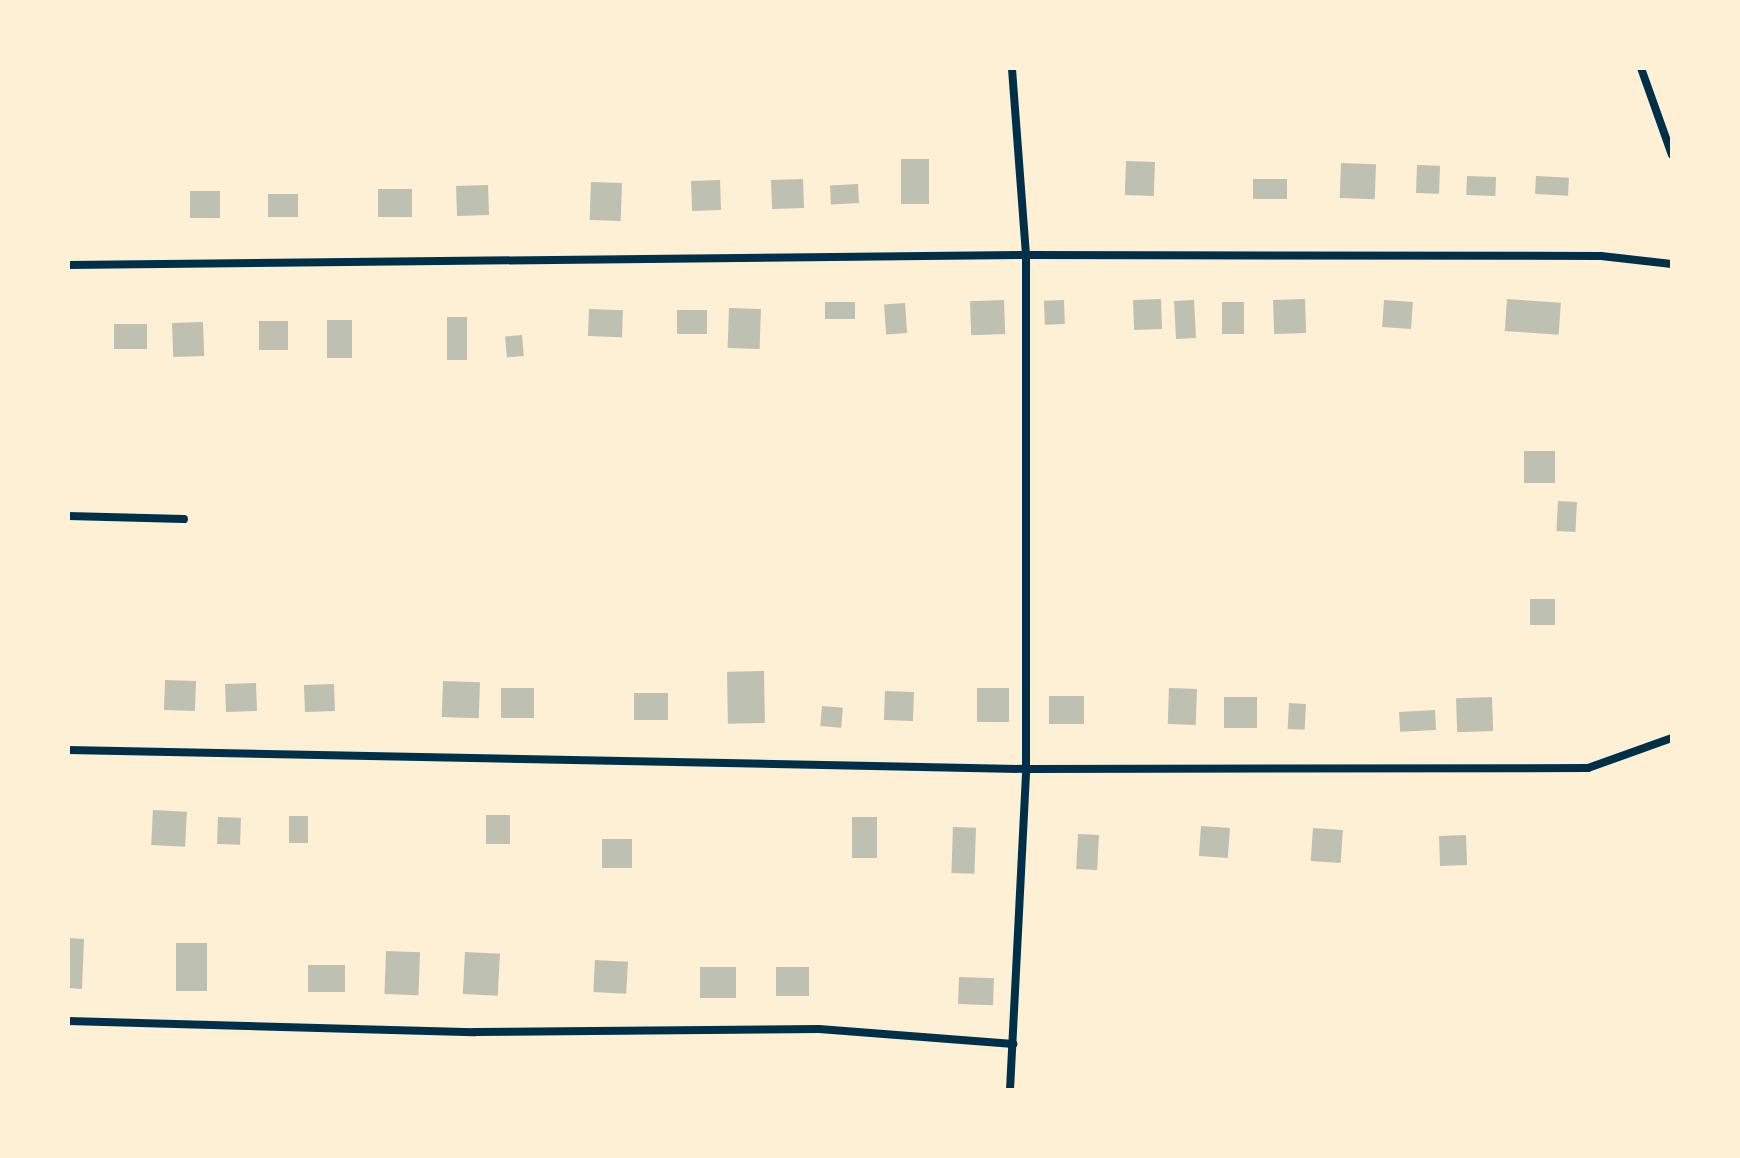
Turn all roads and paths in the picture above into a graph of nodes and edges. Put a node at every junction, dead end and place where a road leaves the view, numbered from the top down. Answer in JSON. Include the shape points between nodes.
{"nodes":[{"id":1,"x":1012,"y":68,"type":"edge"},
{"id":2,"x":1641,"y":68,"type":"edge"},
{"id":3,"x":1672,"y":155,"type":"edge"},
{"id":4,"x":1026,"y":255,"type":"junction"},
{"id":5,"x":1672,"y":264,"type":"edge"},
{"id":6,"x":68,"y":265,"type":"edge"},
{"id":7,"x":68,"y":516,"type":"edge"},
{"id":8,"x":184,"y":519,"type":"dead end"},
{"id":9,"x":1672,"y":738,"type":"edge"},
{"id":10,"x":68,"y":750,"type":"edge"},
{"id":11,"x":1026,"y":769,"type":"junction"},
{"id":12,"x":68,"y":1021,"type":"edge"},
{"id":13,"x":1013,"y":1044,"type":"junction"},
{"id":14,"x":1010,"y":1090,"type":"edge"}],
"edges":[{"from":1,"to":4,"type":"street"},
{"from":2,"to":3,"type":"street"},
{"from":4,"to":5,"type":"street","via":[[1601,256]]},
{"from":4,"to":6,"type":"street"},
{"from":4,"to":11,"type":"street"},
{"from":7,"to":8,"type":"street"},
{"from":9,"to":11,"type":"street","via":[[1588,768]]},
{"from":10,"to":11,"type":"street"},
{"from":11,"to":13,"type":"street"},
{"from":12,"to":13,"type":"street","via":[[474,1032],[819,1029]]},
{"from":13,"to":14,"type":"street"}]}
